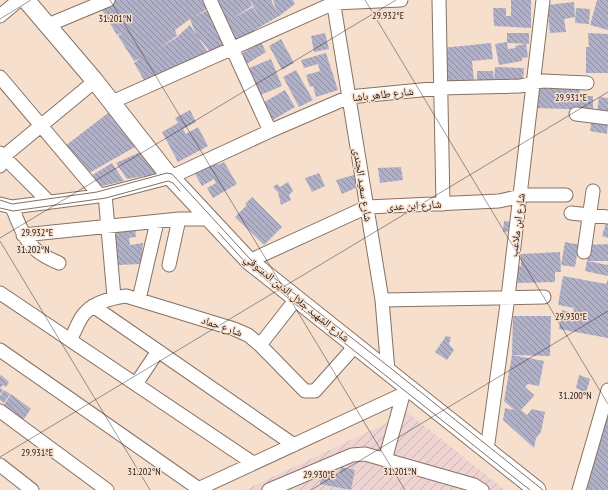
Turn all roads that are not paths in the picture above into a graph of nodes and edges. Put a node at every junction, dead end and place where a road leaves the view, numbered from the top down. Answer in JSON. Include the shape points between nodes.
{"nodes":[{"id":1,"x":20,"y":0,"type":"edge"},
{"id":2,"x":26,"y":0,"type":"edge"},
{"id":3,"x":108,"y":0,"type":"edge"},
{"id":4,"x":210,"y":0,"type":"edge"},
{"id":5,"x":401,"y":0,"type":"edge"},
{"id":6,"x":439,"y":0,"type":"edge"},
{"id":7,"x":543,"y":0,"type":"edge"},
{"id":8,"x":333,"y":2,"type":"edge"},
{"id":9,"x":0,"y":16,"type":"edge"},
{"id":10,"x":48,"y":25,"type":"junction"},
{"id":11,"x":232,"y":48,"type":"junction"},
{"id":12,"x":0,"y":77,"type":"edge"},
{"id":13,"x":95,"y":81,"type":"junction"},
{"id":14,"x":533,"y":83,"type":"junction"},
{"id":15,"x":587,"y":83,"type":"dead end"},
{"id":16,"x":441,"y":88,"type":"junction"},
{"id":17,"x":349,"y":97,"type":"junction"},
{"id":18,"x":112,"y":102,"type":"junction"},
{"id":19,"x":576,"y":114,"type":"dead end"},
{"id":20,"x":608,"y":118,"type":"edge"},
{"id":21,"x":40,"y":126,"type":"junction"},
{"id":22,"x":270,"y":131,"type":"junction"},
{"id":23,"x":1,"y":159,"type":"edge"},
{"id":24,"x":171,"y":177,"type":"junction"},
{"id":25,"x":593,"y":192,"type":"dead end"},
{"id":26,"x":102,"y":195,"type":"junction"},
{"id":27,"x":566,"y":195,"type":"dead end"},
{"id":28,"x":520,"y":196,"type":"junction"},
{"id":29,"x":47,"y":203,"type":"junction"},
{"id":30,"x":443,"y":204,"type":"junction"},
{"id":31,"x":6,"y":206,"type":"edge"},
{"id":32,"x":367,"y":207,"type":"junction"},
{"id":33,"x":571,"y":213,"type":"dead end"},
{"id":34,"x":588,"y":215,"type":"junction"},
{"id":35,"x":608,"y":217,"type":"edge"},
{"id":36,"x":179,"y":219,"type":"junction"},
{"id":37,"x":210,"y":219,"type":"junction"},
{"id":38,"x":157,"y":222,"type":"junction"},
{"id":39,"x":108,"y":226,"type":"junction"},
{"id":40,"x":23,"y":235,"type":"junction"},
{"id":41,"x":584,"y":252,"type":"dead end"},
{"id":42,"x":248,"y":261,"type":"junction"},
{"id":43,"x":59,"y":263,"type":"dead end"},
{"id":44,"x":169,"y":265,"type":"dead end"},
{"id":45,"x":0,"y":293,"type":"edge"},
{"id":46,"x":114,"y":297,"type":"junction"},
{"id":47,"x":508,"y":297,"type":"junction"},
{"id":48,"x":544,"y":297,"type":"dead end"},
{"id":49,"x":139,"y":299,"type":"junction"},
{"id":50,"x":296,"y":300,"type":"junction"},
{"id":51,"x":382,"y":300,"type":"junction"},
{"id":52,"x":93,"y":306,"type":"junction"},
{"id":53,"x":70,"y":340,"type":"junction"},
{"id":54,"x":260,"y":345,"type":"junction"},
{"id":55,"x":356,"y":346,"type":"junction"},
{"id":56,"x":0,"y":350,"type":"edge"},
{"id":57,"x":158,"y":351,"type":"junction"},
{"id":58,"x":388,"y":372,"type":"junction"},
{"id":59,"x":136,"y":384,"type":"junction"},
{"id":60,"x":608,"y":390,"type":"edge"},
{"id":61,"x":408,"y":392,"type":"junction"},
{"id":62,"x":0,"y":411,"type":"edge"},
{"id":63,"x":294,"y":445,"type":"junction"},
{"id":64,"x":487,"y":450,"type":"junction"},
{"id":65,"x":385,"y":460,"type":"junction"},
{"id":66,"x":254,"y":463,"type":"junction"},
{"id":67,"x":0,"y":465,"type":"edge"},
{"id":68,"x":197,"y":489,"type":"edge"},
{"id":69,"x":32,"y":490,"type":"edge"},
{"id":70,"x":107,"y":490,"type":"edge"},
{"id":71,"x":269,"y":490,"type":"edge"},
{"id":72,"x":482,"y":490,"type":"edge"},
{"id":73,"x":537,"y":490,"type":"edge"},
{"id":74,"x":579,"y":490,"type":"edge"}],
"edges":[{"from":1,"to":9,"type":"street"},
{"from":2,"to":10,"type":"main road","name":"شارع الشهيد جلال الدين الدسوقي"},
{"from":3,"to":10,"type":"street"},
{"from":4,"to":11,"type":"street"},
{"from":5,"to":8,"type":"street"},
{"from":6,"to":16,"type":"street"},
{"from":7,"to":14,"type":"street","name":"شارع ابن ملاعب"},
{"from":8,"to":11,"type":"street"},
{"from":8,"to":17,"type":"street","name":"شارع سعيد الجندى"},
{"from":10,"to":13,"type":"main road","name":"شارع الشهيد جلال الدين الدسوقي"},
{"from":11,"to":18,"type":"street"},
{"from":11,"to":22,"type":"street"},
{"from":12,"to":21,"type":"street"},
{"from":13,"to":18,"type":"main road","name":"شارع الشهيد جلال الدين الدسوقي"},
{"from":13,"to":21,"type":"street"},
{"from":14,"to":15,"type":"street","name":"شارع طاهر باشا"},
{"from":14,"to":16,"type":"street","name":"شارع طاهر باشا","via":[[520,86]]},
{"from":14,"to":28,"type":"street","name":"شارع ابن ملاعب"},
{"from":16,"to":17,"type":"street","name":"شارع طاهر باشا"},
{"from":16,"to":30,"type":"street"},
{"from":17,"to":22,"type":"street","name":"شارع طاهر باشا"},
{"from":17,"to":32,"type":"street","name":"شارع سعيد الجندى"},
{"from":18,"to":24,"type":"main road","name":"شارع الشهيد جلال الدين الدسوقي"},
{"from":19,"to":20,"type":"street"},
{"from":21,"to":23,"type":"street"},
{"from":21,"to":26,"type":"street"},
{"from":22,"to":24,"type":"street","name":"شارع طاهر باشا"},
{"from":23,"to":29,"type":"street","via":[[47,200]]},
{"from":24,"to":26,"type":"street","name":"شارع طاهر باشا"},
{"from":24,"to":37,"type":"main road","name":"شارع الشهيد جلال الدين الدسوقي"},
{"from":25,"to":34,"type":"street"},
{"from":26,"to":29,"type":"street","name":"شارع طاهر باشا"},
{"from":26,"to":39,"type":"street"},
{"from":27,"to":28,"type":"street","name":"شارع ابن عدى"},
{"from":28,"to":30,"type":"street","name":"شارع ابن عدى","via":[[499,201]]},
{"from":28,"to":47,"type":"street","name":"شارع ابن ملاعب"},
{"from":29,"to":31,"type":"street","name":"شارع طاهر باشا"},
{"from":30,"to":32,"type":"street","name":"شارع ابن عدى"},
{"from":31,"to":40,"type":"street"},
{"from":32,"to":42,"type":"street","name":"شارع ابن عدى"},
{"from":32,"to":51,"type":"street","name":"شارع سعيد الجندى"},
{"from":33,"to":34,"type":"street"},
{"from":34,"to":35,"type":"street"},
{"from":34,"to":41,"type":"street"},
{"from":36,"to":37,"type":"street"},
{"from":36,"to":38,"type":"street"},
{"from":36,"to":44,"type":"street"},
{"from":37,"to":42,"type":"main road","name":"شارع الشهيد جلال الدين الدسوقي"},
{"from":38,"to":39,"type":"street"},
{"from":38,"to":49,"type":"street"},
{"from":39,"to":40,"type":"street"},
{"from":39,"to":46,"type":"street"},
{"from":40,"to":43,"type":"street","via":[[32,248],[44,257]]},
{"from":42,"to":50,"type":"main road","name":"شارع الشهيد جلال الدين الدسوقي"},
{"from":45,"to":53,"type":"street"},
{"from":46,"to":49,"type":"street","name":"شارع حماد"},
{"from":46,"to":52,"type":"street","name":"شارع حماد"},
{"from":47,"to":48,"type":"street"},
{"from":47,"to":51,"type":"street"},
{"from":47,"to":64,"type":"street","name":"شارع ابن ملاعب"},
{"from":49,"to":54,"type":"street","name":"شارع حماد","via":[[234,329],[248,335]]},
{"from":50,"to":54,"type":"street"},
{"from":50,"to":55,"type":"main road","name":"شارع الشهيد جلال الدين الدسوقي"},
{"from":51,"to":58,"type":"street","name":"شارع سعيد الجندى"},
{"from":52,"to":53,"type":"street","name":"شارع حماد","via":[[83,315]]},
{"from":52,"to":57,"type":"street"},
{"from":53,"to":59,"type":"street"},
{"from":54,"to":55,"type":"street","name":"شارع حماد","via":[[305,391],[315,390]]},
{"from":55,"to":58,"type":"main road","name":"شارع الشهيد جلال الدين الدسوقي"},
{"from":56,"to":68,"type":"street"},
{"from":57,"to":59,"type":"street"},
{"from":57,"to":63,"type":"street"},
{"from":58,"to":61,"type":"main road","name":"شارع الشهيد جلال الدين الدسوقي"},
{"from":59,"to":66,"type":"street"},
{"from":60,"to":74,"type":"street"},
{"from":61,"to":63,"type":"street"},
{"from":61,"to":64,"type":"main road","name":"شارع الشهيد جلال الدين الدسوقي"},
{"from":61,"to":65,"type":"street"},
{"from":62,"to":70,"type":"street"},
{"from":63,"to":66,"type":"street"},
{"from":64,"to":73,"type":"main road","name":"شارع الشهيد جلال الدين الدسوقي"},
{"from":65,"to":71,"type":"street","via":[[365,454],[352,455]]},
{"from":65,"to":72,"type":"street","via":[[474,485]]},
{"from":66,"to":68,"type":"street"},
{"from":67,"to":69,"type":"street"}]}
